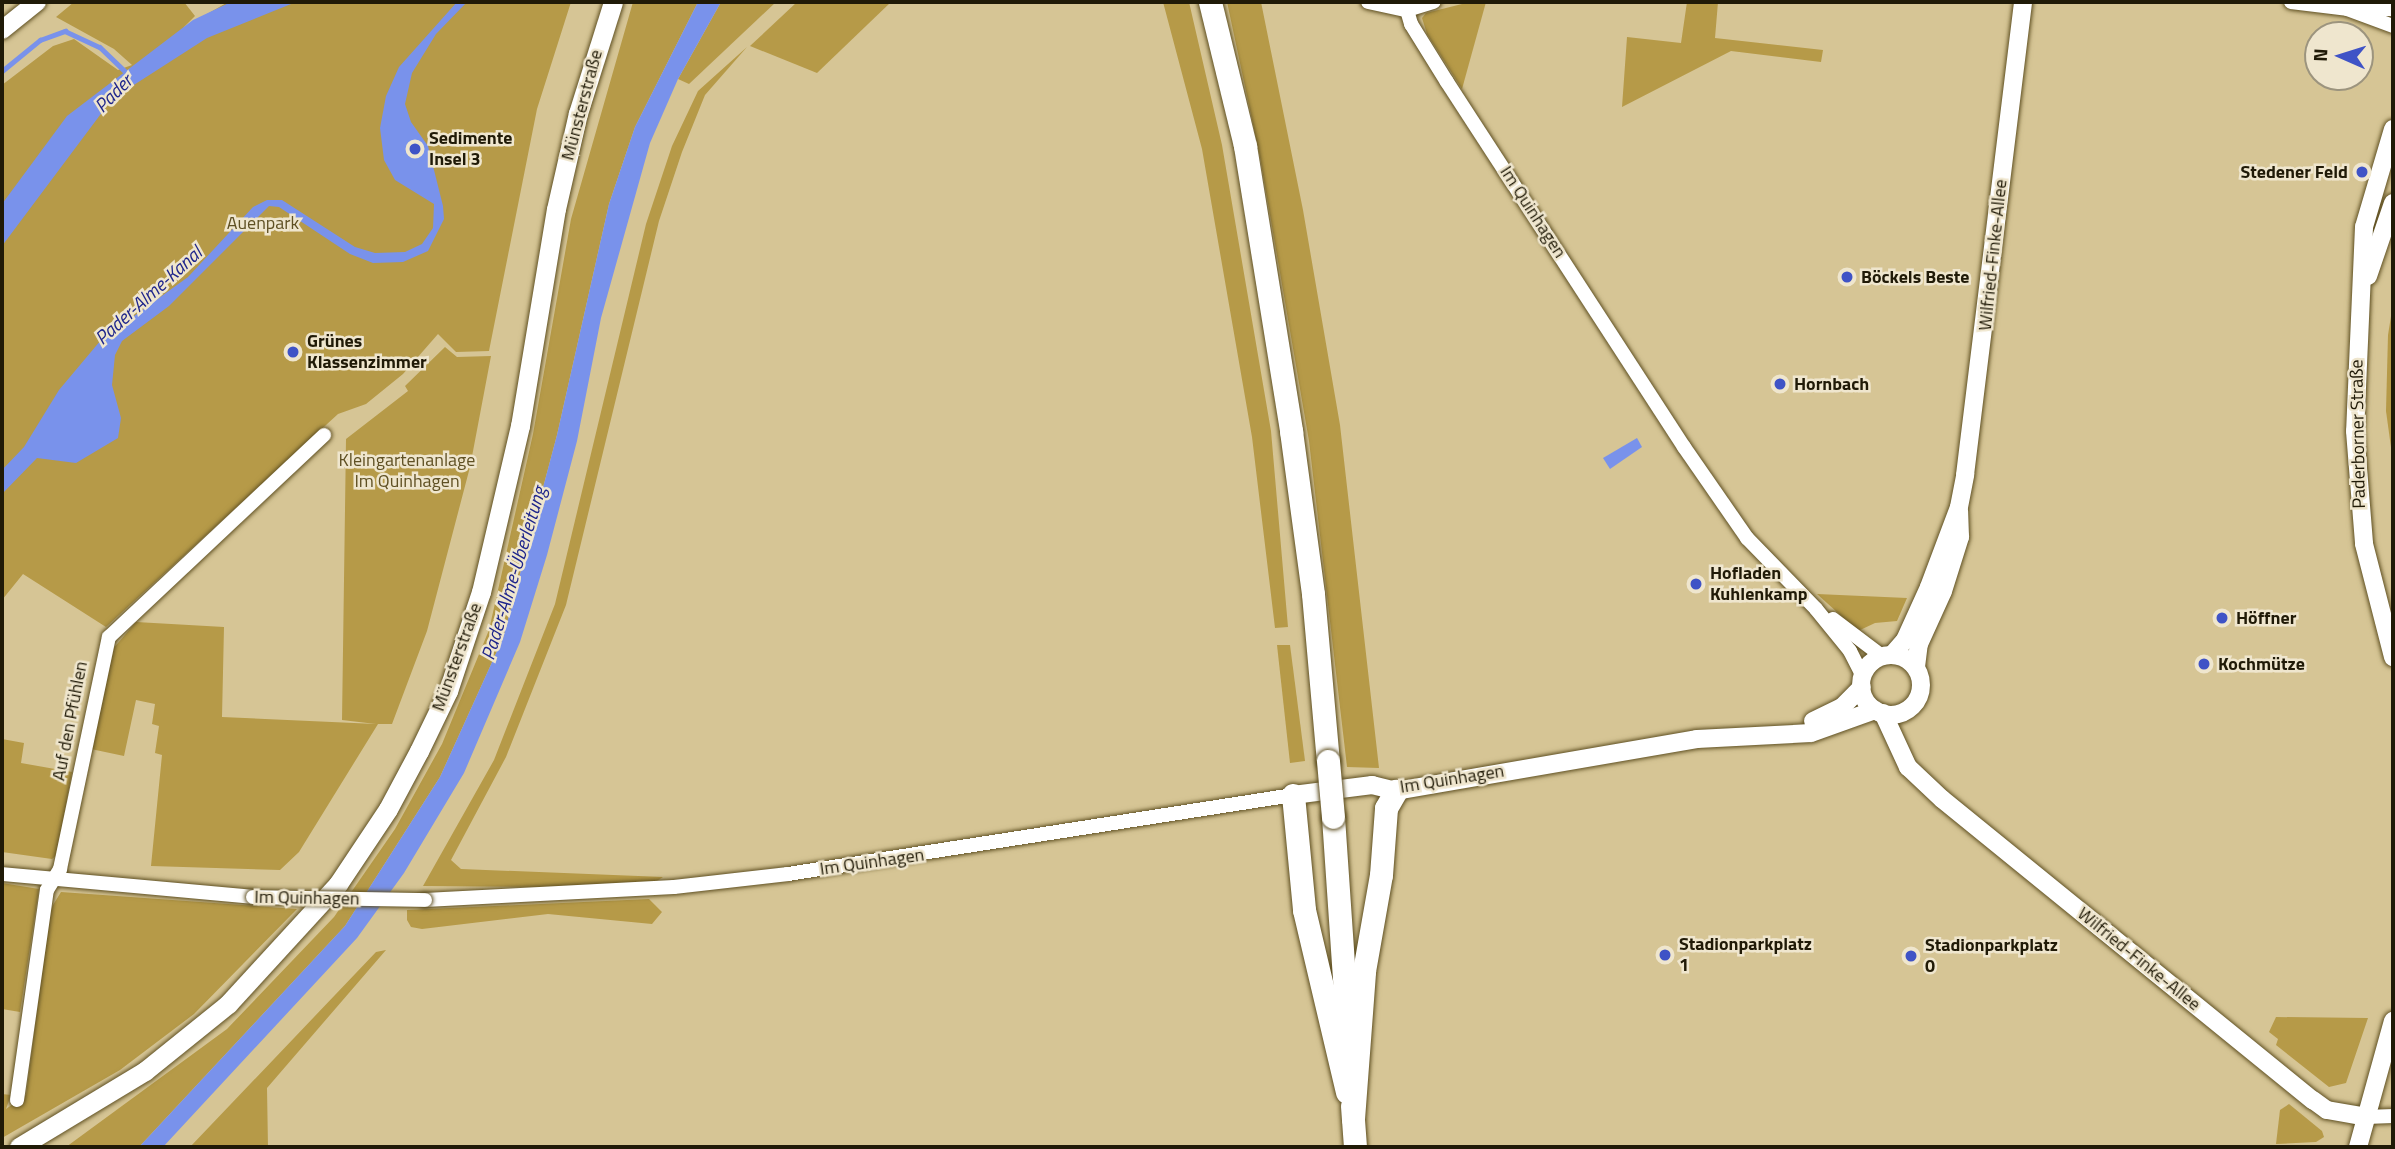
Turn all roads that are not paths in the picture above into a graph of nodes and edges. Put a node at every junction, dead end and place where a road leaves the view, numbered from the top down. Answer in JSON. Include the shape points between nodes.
{"nodes":[{"id":1,"x":37,"y":2,"type":"edge"},
{"id":2,"x":613,"y":2,"type":"edge"},
{"id":3,"x":1210,"y":2,"type":"edge"},
{"id":4,"x":1368,"y":2,"type":"edge"},
{"id":5,"x":1434,"y":2,"type":"edge"},
{"id":6,"x":2023,"y":2,"type":"edge"},
{"id":7,"x":2291,"y":2,"type":"edge"},
{"id":8,"x":2347,"y":9,"type":"junction"},
{"id":9,"x":2393,"y":9,"type":"edge"},
{"id":10,"x":1408,"y":10,"type":"junction"},
{"id":11,"x":3,"y":25,"type":"edge"},
{"id":12,"x":2393,"y":26,"type":"edge"},
{"id":13,"x":2393,"y":130,"type":"edge"},
{"id":14,"x":2393,"y":203,"type":"edge"},
{"id":15,"x":2362,"y":292,"type":"junction"},
{"id":16,"x":324,"y":435,"type":"dead end"},
{"id":17,"x":1959,"y":507,"type":"junction"},
{"id":18,"x":1816,"y":609,"type":"junction"},
{"id":19,"x":1887,"y":656,"type":"junction"},
{"id":20,"x":2393,"y":657,"type":"edge"},
{"id":21,"x":1916,"y":667,"type":"junction"},
{"id":22,"x":1862,"y":682,"type":"junction"},
{"id":23,"x":1907,"y":710,"type":"junction"},
{"id":24,"x":1879,"y":711,"type":"junction"},
{"id":25,"x":1734,"y":735,"type":"junction"},
{"id":26,"x":1922,"y":780,"type":"junction"},
{"id":27,"x":1396,"y":791,"type":"junction"},
{"id":28,"x":1293,"y":794,"type":"junction"},
{"id":29,"x":2,"y":874,"type":"edge"},
{"id":30,"x":52,"y":881,"type":"junction"},
{"id":31,"x":2393,"y":1021,"type":"edge"},
{"id":32,"x":17,"y":1100,"type":"dead end"},
{"id":33,"x":2393,"y":1116,"type":"edge"},
{"id":34,"x":2366,"y":1117,"type":"junction"},
{"id":35,"x":1353,"y":1119,"type":"junction"},
{"id":36,"x":19,"y":1147,"type":"edge"},
{"id":37,"x":1355,"y":1147,"type":"edge"},
{"id":38,"x":2358,"y":1147,"type":"edge"}],
"edges":[{"from":1,"to":11,"type":"street"},
{"from":2,"to":36,"type":"main road","name":"Münsterstraße","via":[[578,113],[559,197],[520,426],[481,592],[448,691],[419,751],[338,884],[228,1004],[145,1071]]},
{"from":3,"to":35,"type":"highway","bridge":true,"via":[[1245,146],[1313,594]]},
{"from":4,"to":10,"type":"street"},
{"from":5,"to":10,"type":"street"},
{"from":6,"to":17,"type":"street","name":"Wilfried-Finke-Allee","via":[[1980,380]]},
{"from":7,"to":8,"type":"street"},
{"from":8,"to":9,"type":"street"},
{"from":8,"to":12,"type":"street"},
{"from":10,"to":18,"type":"street","name":"Im Quinhagen","via":[[1433,59],[1684,447],[1747,538]]},
{"from":13,"to":15,"type":"street","name":"Paderborner Straße","via":[[2364,227]]},
{"from":14,"to":15,"type":"street","name":"Paderborner Straße"},
{"from":15,"to":20,"type":"street","name":"Paderborner Straße","via":[[2355,391],[2359,514]]},
{"from":16,"to":30,"type":"street","name":"Auf den Pfühlen","via":[[109,637],[60,869]]},
{"from":17,"to":19,"type":"street","name":"Wilfried-Finke-Allee","via":[[1909,633]]},
{"from":17,"to":21,"type":"street","name":"Wilfried-Finke-Allee","via":[[1960,537],[1919,644]]},
{"from":18,"to":19,"type":"street","name":"Im Quinhagen"},
{"from":18,"to":22,"type":"street","name":"Im Quinhagen","via":[[1850,651]]},
{"from":19,"to":21,"type":"street"},
{"from":19,"to":22,"type":"street","via":[[1868,666]]},
{"from":21,"to":23,"type":"street","via":[[1920,693]]},
{"from":22,"to":24,"type":"street"},
{"from":22,"to":25,"type":"street","name":"Im Quinhagen","via":[[1849,702],[1819,720]]},
{"from":23,"to":24,"type":"street"},
{"from":23,"to":26,"type":"street","via":[[1907,735]]},
{"from":24,"to":25,"type":"street","name":"Im Quinhagen","via":[[1811,733]]},
{"from":24,"to":26,"type":"street","name":"Wilfried-Finke-Allee","via":[[1908,767]]},
{"from":25,"to":27,"type":"street","name":"Im Quinhagen"},
{"from":26,"to":34,"type":"street","name":"Wilfried-Finke-Allee","via":[[2313,1100],[2327,1110]]},
{"from":27,"to":28,"type":"street","name":"Im Quinhagen","via":[[1371,785]]},
{"from":27,"to":35,"type":"highway","via":[[1386,808],[1381,875],[1364,971]]},
{"from":28,"to":30,"type":"street","name":"Im Quinhagen","bridge":true,"via":[[788,874],[674,887],[425,900],[253,897]]},
{"from":28,"to":35,"type":"highway","via":[[1304,910]]},
{"from":29,"to":30,"type":"street","name":"Im Quinhagen"},
{"from":30,"to":32,"type":"street","name":"Auf den Pfühlen","via":[[40,930]]},
{"from":31,"to":34,"type":"street"},
{"from":33,"to":34,"type":"street"},
{"from":34,"to":38,"type":"street"},
{"from":35,"to":37,"type":"highway"}]}
